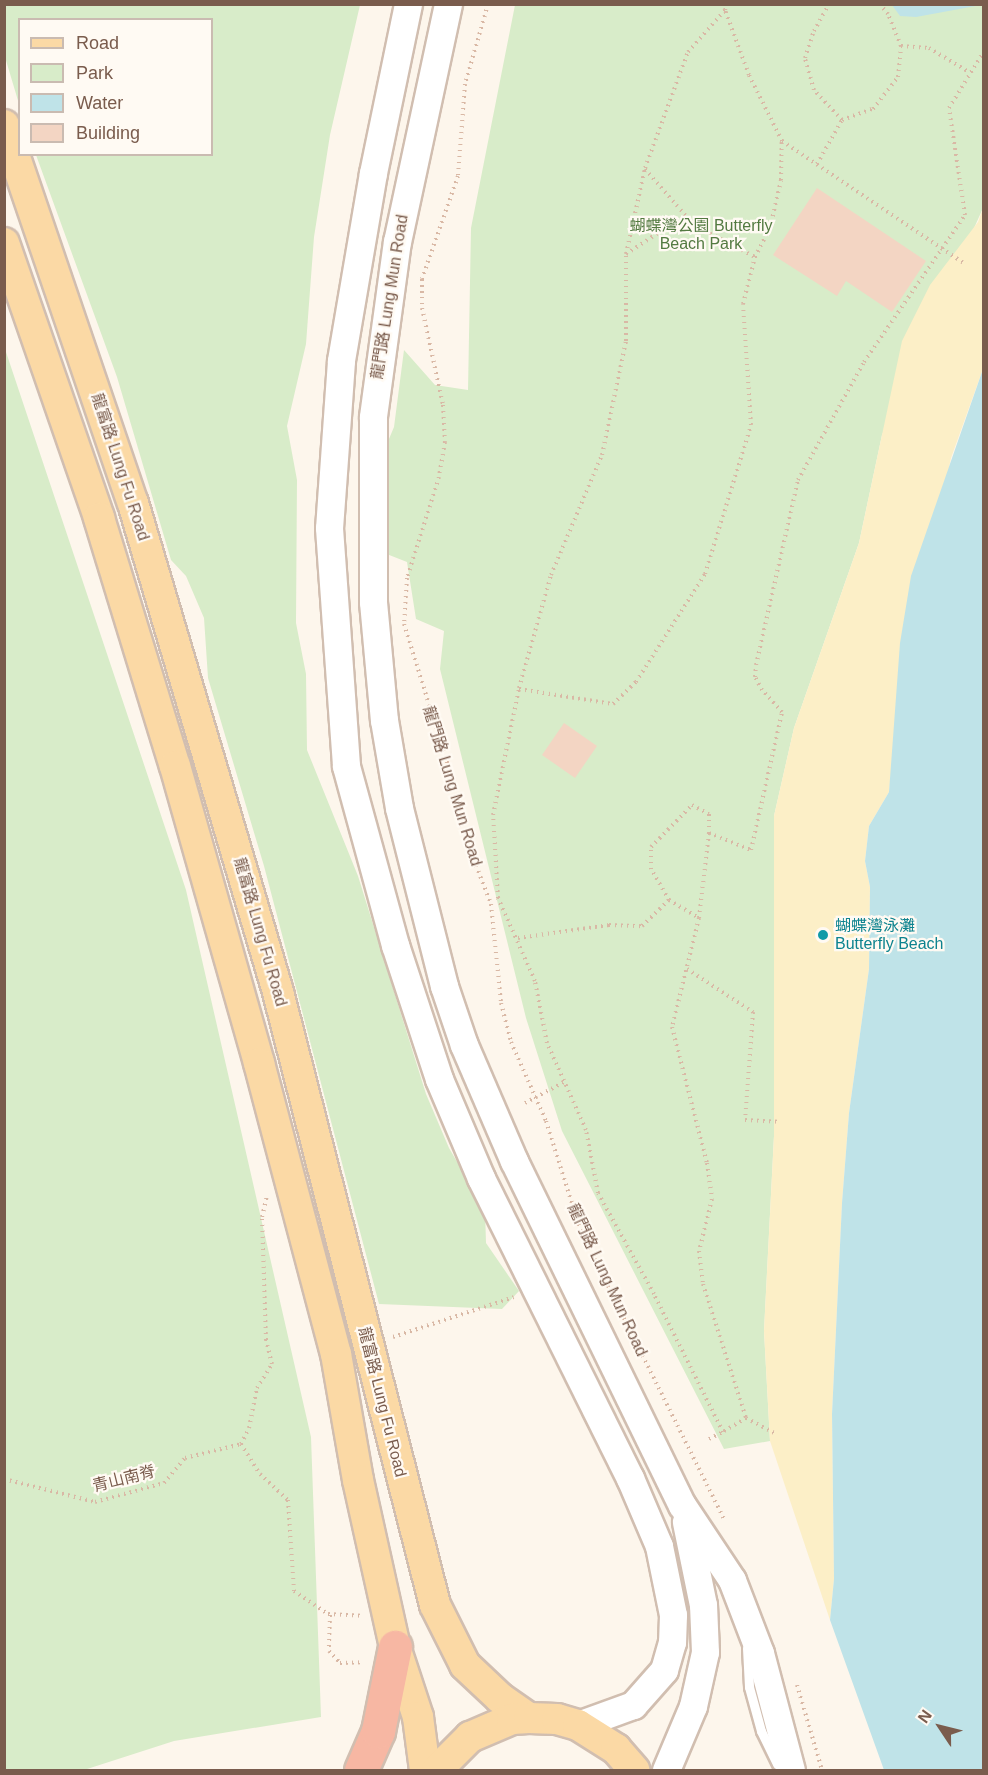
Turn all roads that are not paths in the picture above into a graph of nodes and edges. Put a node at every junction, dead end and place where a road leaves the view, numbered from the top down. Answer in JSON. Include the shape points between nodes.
{"nodes":[{"id":1,"x":408,"y":4,"type":"edge"},
{"id":2,"x":448,"y":4,"type":"edge"},
{"id":3,"x":4,"y":125,"type":"edge"},
{"id":4,"x":4,"y":243,"type":"edge"},
{"id":5,"x":682,"y":1504,"type":"junction"},
{"id":6,"x":744,"y":1607,"type":"junction"},
{"id":7,"x":383,"y":1653,"type":"junction"},
{"id":8,"x":529,"y":1718,"type":"junction"},
{"id":9,"x":578,"y":1725,"type":"junction"},
{"id":10,"x":361,"y":1770,"type":"edge"},
{"id":11,"x":425,"y":1770,"type":"edge"},
{"id":12,"x":436,"y":1770,"type":"edge"},
{"id":13,"x":634,"y":1770,"type":"edge"},
{"id":14,"x":666,"y":1770,"type":"edge"},
{"id":15,"x":780,"y":1770,"type":"edge"},
{"id":16,"x":791,"y":1770,"type":"edge"}],
"edges":[{"from":1,"to":9,"type":"main road","via":[[373,173],[341,362],[329,528],[334,647],[346,766],[385,912],[439,1079],[499,1215],[650,1521],[670,1593],[673,1622],[669,1655],[655,1684],[633,1705]]},
{"from":2,"to":5,"type":"main road","name":"龍門路 Lung Mun Road","via":[[397,241],[373,417],[370,537],[384,720],[399,808],[424,912],[464,1045],[514,1161]]},
{"from":3,"to":8,"type":"main road","name":"龍富路 Lung Fu Road","via":[[133,503],[278,992],[435,1605],[465,1665],[500,1698]]},
{"from":4,"to":7,"type":"main road","name":"龍富路 Lung Fu Road","via":[[109,552],[259,1063],[336,1354]]},
{"from":5,"to":6,"type":"main road","name":"龍門路 Lung Mun Road","via":[[732,1580]]},
{"from":5,"to":14,"type":"main road","via":[[702,1596],[705,1652],[693,1706]]},
{"from":6,"to":15,"type":"lane","via":[[749,1687],[761,1731]]},
{"from":6,"to":16,"type":"main road","name":"龍門路 Lung Mun Road","via":[[776,1704]]},
{"from":7,"to":10,"type":"highway","via":[[378,1731]]},
{"from":7,"to":11,"type":"main road","name":"龍富路 Lung Fu Road","via":[[418,1717]]},
{"from":8,"to":9,"type":"main road"},
{"from":8,"to":12,"type":"main road","via":[[512,1719],[470,1737]]},
{"from":9,"to":13,"type":"main road","via":[[616,1749]]}]}
